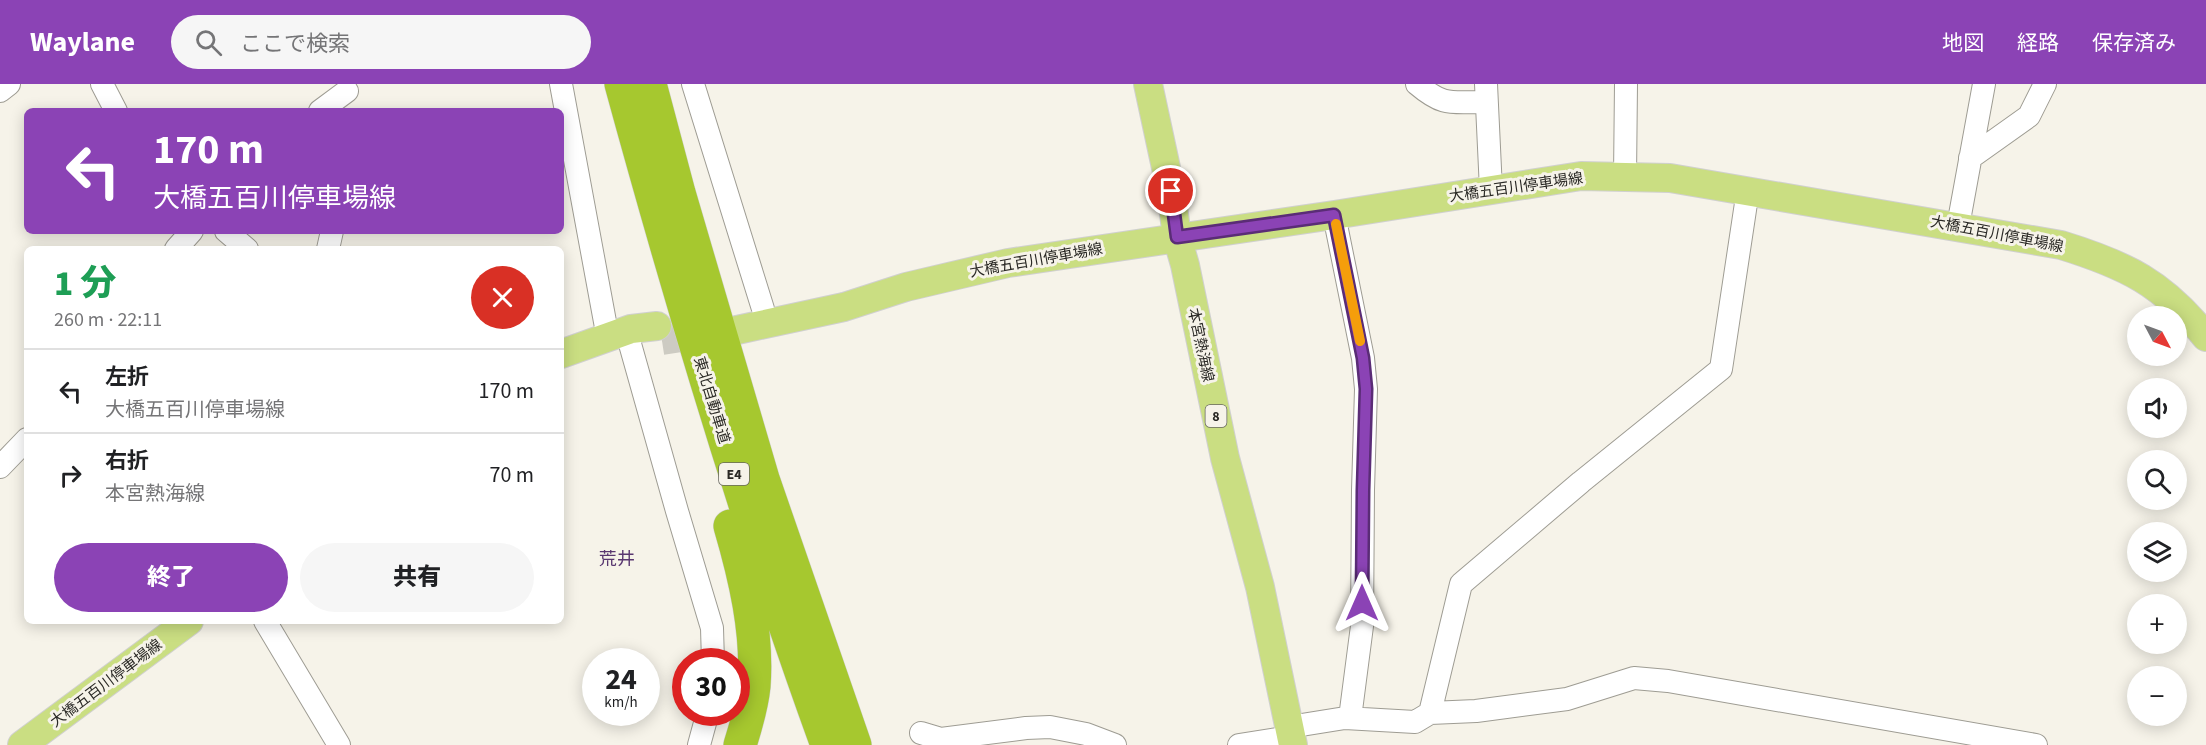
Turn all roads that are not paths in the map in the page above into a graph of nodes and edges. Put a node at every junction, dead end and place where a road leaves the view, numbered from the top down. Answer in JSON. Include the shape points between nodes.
{"nodes":[{"id":1,"x":9,"y":84,"type":"edge"},
{"id":2,"x":102,"y":84,"type":"edge"},
{"id":3,"x":561,"y":84,"type":"edge"},
{"id":4,"x":621,"y":84,"type":"edge"},
{"id":5,"x":650,"y":84,"type":"edge"},
{"id":6,"x":693,"y":84,"type":"edge"},
{"id":7,"x":1148,"y":84,"type":"edge"},
{"id":8,"x":1417,"y":84,"type":"edge"},
{"id":9,"x":1626,"y":84,"type":"edge"},
{"id":10,"x":1984,"y":84,"type":"edge"},
{"id":11,"x":2045,"y":84,"type":"edge"},
{"id":12,"x":0,"y":91,"type":"edge"},
{"id":13,"x":1485,"y":93,"type":"edge"},
{"id":14,"x":347,"y":95,"type":"edge"},
{"id":15,"x":114,"y":108,"type":"edge"},
{"id":16,"x":325,"y":108,"type":"edge"},
{"id":17,"x":1970,"y":158,"type":"junction"},
{"id":18,"x":1625,"y":177,"type":"junction"},
{"id":19,"x":1491,"y":190,"type":"junction"},
{"id":20,"x":1748,"y":190,"type":"junction"},
{"id":21,"x":653,"y":199,"type":"junction"},
{"id":22,"x":1334,"y":215,"type":"junction"},
{"id":23,"x":1958,"y":226,"type":"junction"},
{"id":24,"x":189,"y":234,"type":"edge"},
{"id":25,"x":230,"y":234,"type":"edge"},
{"id":26,"x":1177,"y":237,"type":"junction"},
{"id":27,"x":179,"y":246,"type":"edge"},
{"id":28,"x":244,"y":246,"type":"edge"},
{"id":29,"x":906,"y":287,"type":"junction"},
{"id":30,"x":763,"y":309,"type":"junction"},
{"id":31,"x":660,"y":334,"type":"tunnel mouth"},
{"id":32,"x":2206,"y":337,"type":"edge"},
{"id":33,"x":619,"y":341,"type":"junction"},
{"id":34,"x":564,"y":353,"type":"edge"},
{"id":35,"x":24,"y":442,"type":"edge"},
{"id":36,"x":0,"y":467,"type":"edge"},
{"id":37,"x":763,"y":479,"type":"junction"},
{"id":38,"x":185,"y":624,"type":"edge"},
{"id":39,"x":267,"y":624,"type":"edge"},
{"id":40,"x":713,"y":648,"type":"edge"},
{"id":41,"x":1430,"y":713,"type":"junction"},
{"id":42,"x":1350,"y":718,"type":"junction"},
{"id":43,"x":704,"y":726,"type":"edge"},
{"id":44,"x":921,"y":733,"type":"dead end"},
{"id":45,"x":1291,"y":736,"type":"edge"},
{"id":46,"x":22,"y":745,"type":"edge"},
{"id":47,"x":339,"y":745,"type":"edge"},
{"id":48,"x":699,"y":745,"type":"edge"},
{"id":49,"x":740,"y":745,"type":"edge"},
{"id":50,"x":827,"y":745,"type":"edge"},
{"id":51,"x":855,"y":745,"type":"edge"},
{"id":52,"x":876,"y":745,"type":"edge"},
{"id":53,"x":1115,"y":745,"type":"edge"},
{"id":54,"x":1239,"y":745,"type":"edge"},
{"id":55,"x":2036,"y":745,"type":"edge"}],
"edges":[{"from":1,"to":12,"type":"street"},
{"from":2,"to":15,"type":"street"},
{"from":3,"to":33,"type":"street"},
{"from":4,"to":21,"type":"highway","name":"東北自動車道","number":"E4"},
{"from":5,"to":37,"type":"highway","name":"東北自動車道","number":"E4"},
{"from":6,"to":30,"type":"street"},
{"from":7,"to":26,"type":"main road","name":"本宮熱海線","number":"8"},
{"from":8,"to":13,"type":"street","via":[[1446,102]]},
{"from":9,"to":18,"type":"street"},
{"from":10,"to":17,"type":"street"},
{"from":11,"to":17,"type":"street","via":[[2030,116]]},
{"from":13,"to":19,"type":"street"},
{"from":14,"to":16,"type":"street"},
{"from":17,"to":23,"type":"street"},
{"from":18,"to":19,"type":"main road","name":"大橋五百川停車場線","via":[[1581,176]]},
{"from":18,"to":20,"type":"main road","name":"大橋五百川停車場線","via":[[1670,178]]},
{"from":19,"to":22,"type":"main road","name":"大橋五百川停車場線"},
{"from":20,"to":23,"type":"main road","name":"大橋五百川停車場線"},
{"from":20,"to":41,"type":"street","via":[[1721,369],[1461,584]]},
{"from":21,"to":49,"type":"highway","via":[[688,375],[750,608],[754,687]]},
{"from":21,"to":50,"type":"highway","name":"東北自動車道","number":"E4","via":[[729,457]]},
{"from":22,"to":26,"type":"main road","name":"大橋五百川停車場線"},
{"from":22,"to":42,"type":"street","via":[[1366,389],[1362,626]]},
{"from":23,"to":32,"type":"main road","name":"大橋五百川停車場線","via":[[2061,245],[2103,258],[2154,285]]},
{"from":24,"to":27,"type":"street"},
{"from":25,"to":28,"type":"street"},
{"from":26,"to":29,"type":"main road","name":"大橋五百川停車場線","via":[[1008,263]]},
{"from":26,"to":45,"type":"main road","name":"本宮熱海線","number":"8","via":[[1225,458],[1260,586]]},
{"from":29,"to":30,"type":"main road","name":"大橋五百川停車場線"},
{"from":29,"to":30,"type":"main road","name":"大橋五百川停車場線","via":[[844,307],[735,322]]},
{"from":31,"to":33,"type":"main road","via":[[631,329]]},
{"from":33,"to":34,"type":"main road"},
{"from":33,"to":40,"type":"street","via":[[677,511],[712,628]]},
{"from":35,"to":36,"type":"street"},
{"from":37,"to":51,"type":"highway","name":"東北自動車道","number":"E4"},
{"from":37,"to":52,"type":"highway"},
{"from":38,"to":46,"type":"main road","name":"大橋五百川停車場線"},
{"from":39,"to":47,"type":"street"},
{"from":41,"to":42,"type":"street","via":[[1415,722]]},
{"from":41,"to":55,"type":"street","via":[[1567,699],[1634,678]]},
{"from":42,"to":45,"type":"street"},
{"from":43,"to":48,"type":"street"},
{"from":44,"to":53,"type":"street","via":[[941,739],[1050,727],[1070,729]]},
{"from":45,"to":54,"type":"street"}]}
